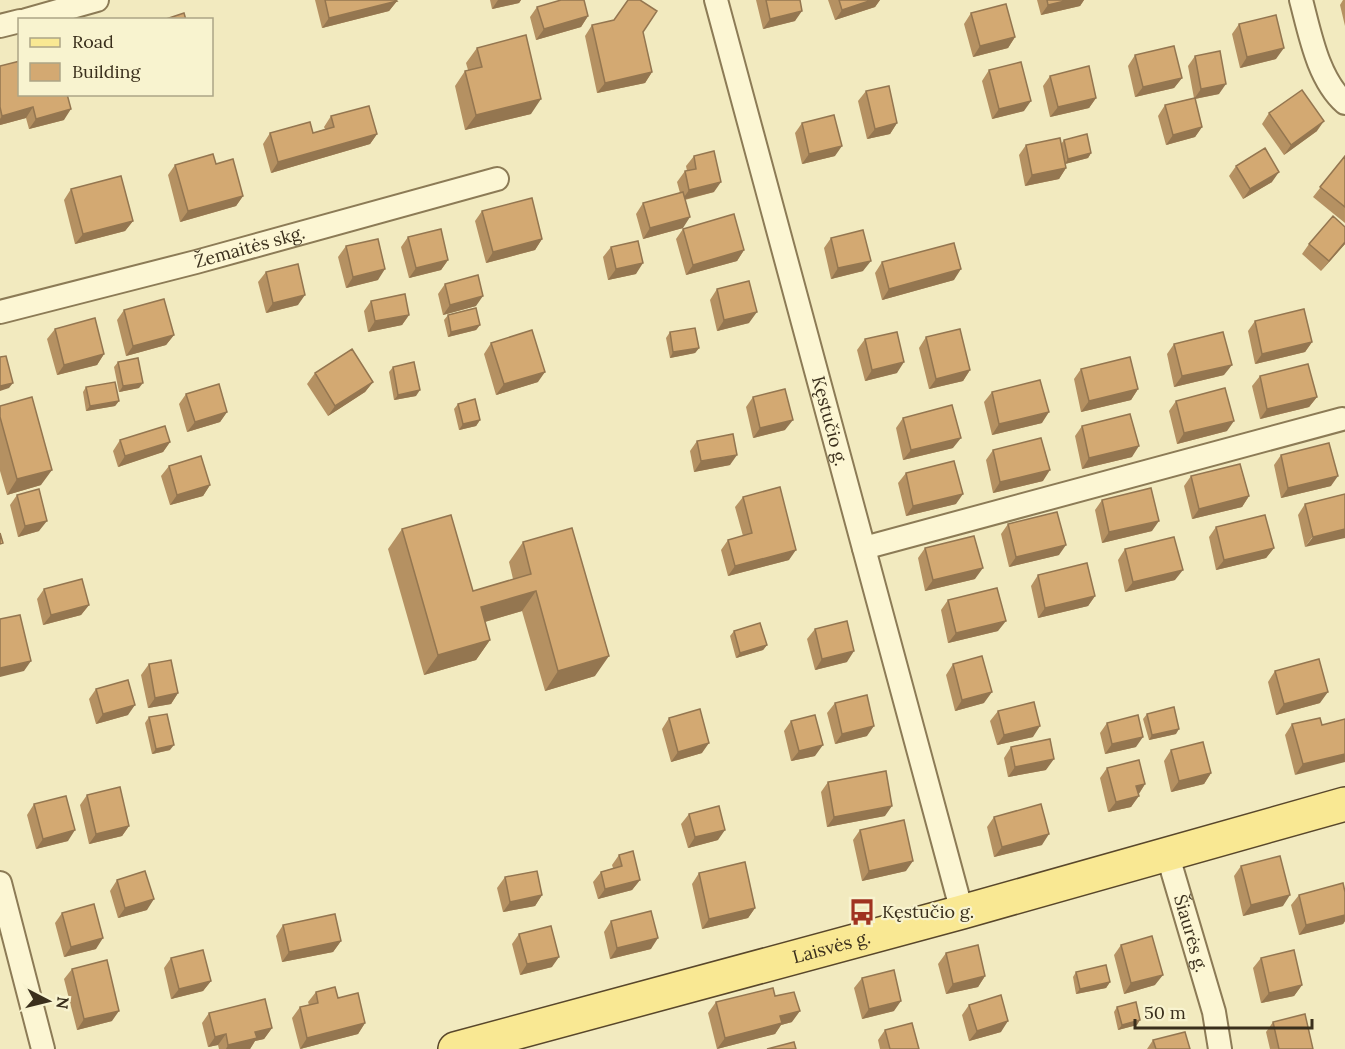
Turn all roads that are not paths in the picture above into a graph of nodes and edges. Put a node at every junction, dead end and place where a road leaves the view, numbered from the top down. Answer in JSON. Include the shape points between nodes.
{"nodes":[{"id":1,"x":97,"y":0,"type":"edge"},
{"id":2,"x":716,"y":0,"type":"edge"},
{"id":3,"x":1301,"y":0,"type":"edge"},
{"id":4,"x":33,"y":18,"type":"edge"},
{"id":5,"x":18,"y":22,"type":"edge"},
{"id":6,"x":0,"y":26,"type":"edge"},
{"id":7,"x":1345,"y":103,"type":"edge"},
{"id":8,"x":497,"y":179,"type":"dead end"},
{"id":9,"x":0,"y":312,"type":"edge"},
{"id":10,"x":1342,"y":419,"type":"dead end"},
{"id":11,"x":864,"y":548,"type":"junction"},
{"id":12,"x":1345,"y":804,"type":"edge"},
{"id":13,"x":1167,"y":853,"type":"junction"},
{"id":14,"x":0,"y":884,"type":"edge"},
{"id":15,"x":962,"y":912,"type":"junction"},
{"id":16,"x":44,"y":1049,"type":"edge"},
{"id":17,"x":454,"y":1049,"type":"edge"},
{"id":18,"x":1220,"y":1049,"type":"edge"}],
"edges":[{"from":1,"to":4,"type":"street"},
{"from":2,"to":11,"type":"street","name":"Kęstučio g."},
{"from":3,"to":7,"type":"street","via":[[1314,47],[1333,92]]},
{"from":5,"to":6,"type":"street"},
{"from":8,"to":9,"type":"street","name":"Žemaitės skg."},
{"from":10,"to":11,"type":"street"},
{"from":11,"to":15,"type":"street","name":"Kęstučio g."},
{"from":12,"to":13,"type":"main road","name":"Laisvės g."},
{"from":13,"to":15,"type":"main road","name":"Laisvės g."},
{"from":13,"to":18,"type":"street","name":"Šiaurės g.","via":[[1214,1012]]},
{"from":14,"to":16,"type":"street"},
{"from":15,"to":17,"type":"main road","name":"Laisvės g."}]}
